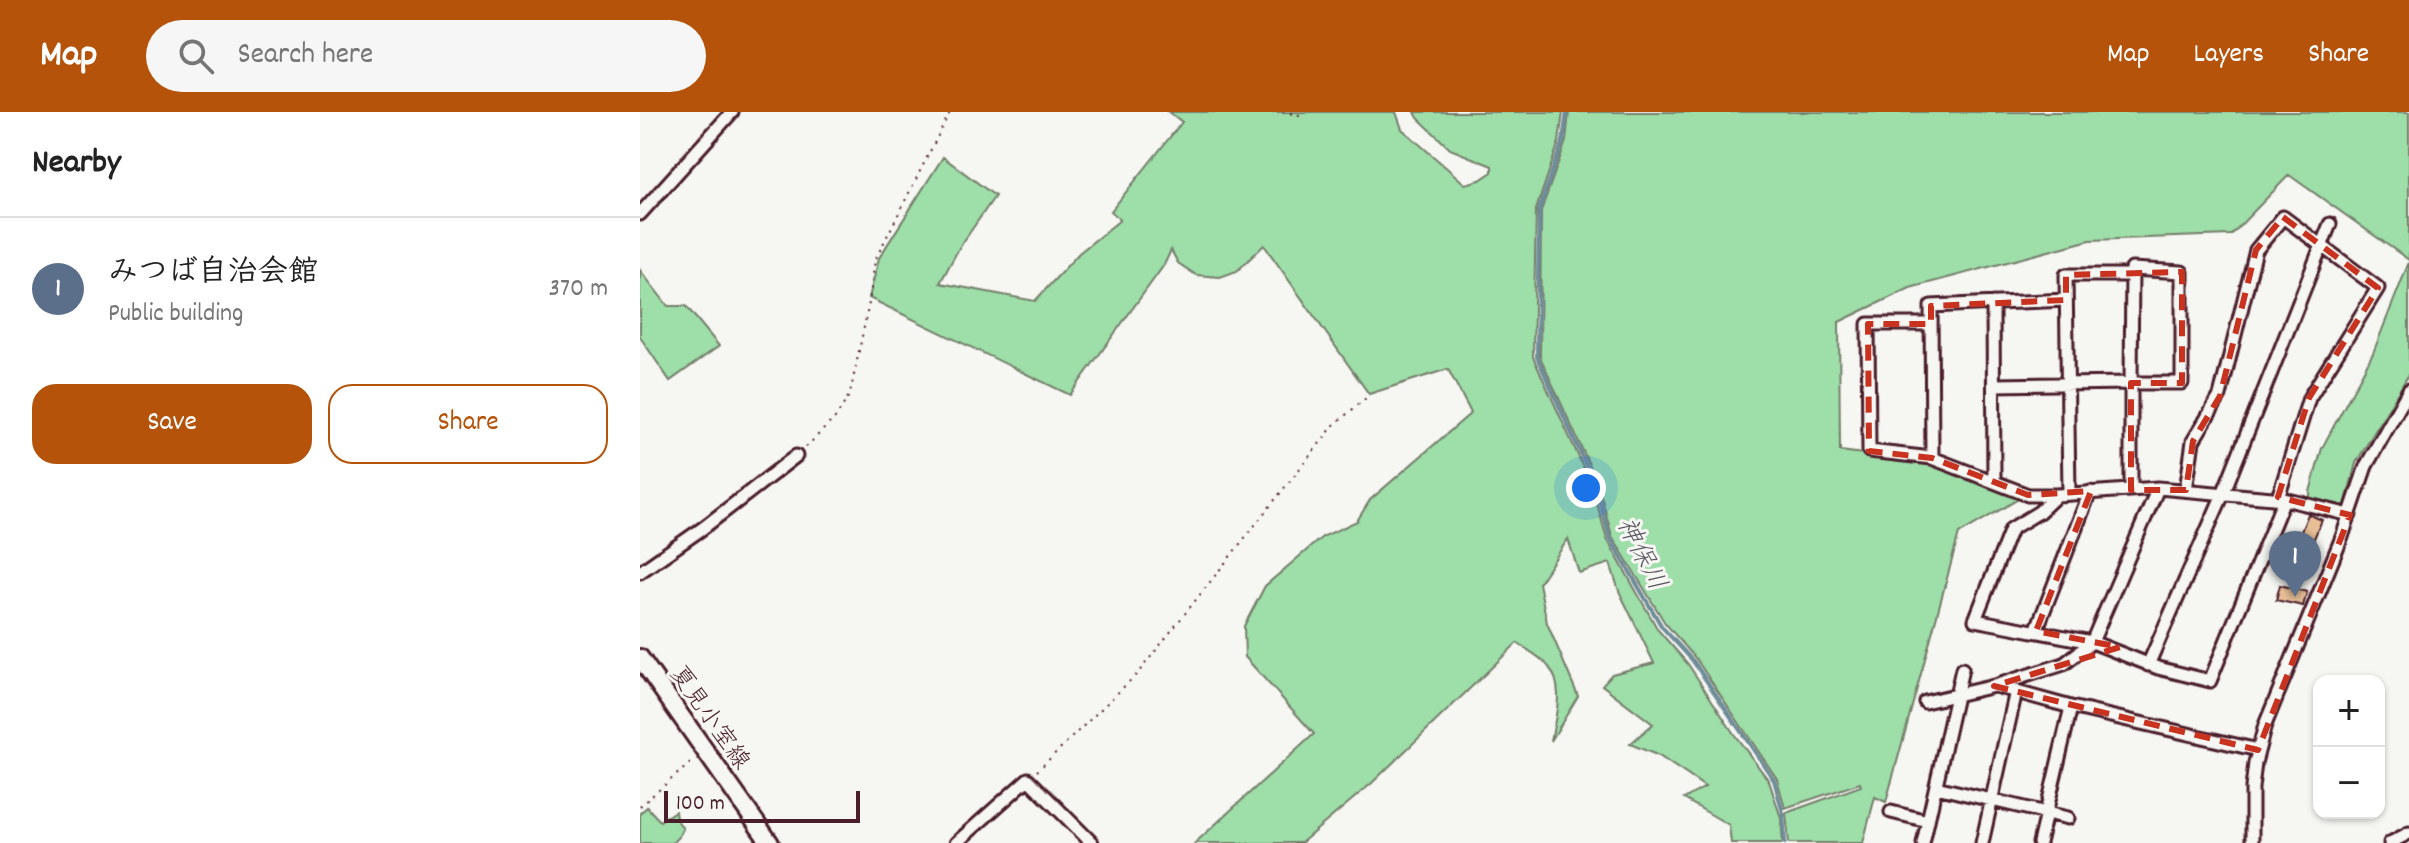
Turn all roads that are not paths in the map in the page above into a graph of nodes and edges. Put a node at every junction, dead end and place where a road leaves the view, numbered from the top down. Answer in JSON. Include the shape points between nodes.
{"nodes":[{"id":1,"x":732,"y":112,"type":"edge"},
{"id":2,"x":640,"y":214,"type":"edge"},
{"id":3,"x":2330,"y":224,"type":"dead end"},
{"id":4,"x":2321,"y":246,"type":"junction"},
{"id":5,"x":2132,"y":275,"type":"junction"},
{"id":6,"x":2066,"y":300,"type":"junction"},
{"id":7,"x":1993,"y":303,"type":"junction"},
{"id":8,"x":1931,"y":324,"type":"junction"},
{"id":9,"x":2131,"y":383,"type":"junction"},
{"id":10,"x":2067,"y":384,"type":"junction"},
{"id":11,"x":1994,"y":385,"type":"junction"},
{"id":12,"x":2409,"y":390,"type":"edge"},
{"id":13,"x":796,"y":456,"type":"road end"},
{"id":14,"x":1932,"y":458,"type":"junction"},
{"id":15,"x":1994,"y":481,"type":"junction"},
{"id":16,"x":2158,"y":488,"type":"junction"},
{"id":17,"x":2131,"y":490,"type":"junction"},
{"id":18,"x":2186,"y":490,"type":"junction"},
{"id":19,"x":2090,"y":492,"type":"junction"},
{"id":20,"x":2063,"y":494,"type":"junction"},
{"id":21,"x":2223,"y":494,"type":"junction"},
{"id":22,"x":2281,"y":499,"type":"junction"},
{"id":23,"x":2350,"y":515,"type":"junction"},
{"id":24,"x":640,"y":572,"type":"edge"},
{"id":25,"x":2036,"y":631,"type":"junction"},
{"id":26,"x":2092,"y":642,"type":"junction"},
{"id":27,"x":640,"y":658,"type":"edge"},
{"id":28,"x":2148,"y":665,"type":"junction"},
{"id":29,"x":1962,"y":669,"type":"dead end"},
{"id":30,"x":1994,"y":686,"type":"junction"},
{"id":31,"x":2016,"y":691,"type":"junction"},
{"id":32,"x":1957,"y":695,"type":"junction"},
{"id":33,"x":1925,"y":702,"type":"dead end"},
{"id":34,"x":2071,"y":707,"type":"junction"},
{"id":35,"x":2258,"y":750,"type":"junction"},
{"id":36,"x":1936,"y":787,"type":"junction"},
{"id":37,"x":1992,"y":800,"type":"junction"},
{"id":38,"x":1891,"y":812,"type":"dead end"},
{"id":39,"x":2046,"y":813,"type":"junction"},
{"id":40,"x":2068,"y":818,"type":"dead end"},
{"id":41,"x":1928,"y":821,"type":"junction"},
{"id":42,"x":2409,"y":833,"type":"edge"},
{"id":43,"x":770,"y":843,"type":"edge"},
{"id":44,"x":956,"y":843,"type":"edge"},
{"id":45,"x":1092,"y":843,"type":"edge"},
{"id":46,"x":1923,"y":843,"type":"edge"},
{"id":47,"x":1982,"y":843,"type":"edge"},
{"id":48,"x":2039,"y":843,"type":"edge"},
{"id":49,"x":2252,"y":843,"type":"edge"},
{"id":50,"x":2390,"y":843,"type":"edge"}],
"edges":[{"from":1,"to":2,"type":"street"},
{"from":3,"to":4,"type":"street"},
{"from":4,"to":18,"type":"street","via":[[2283,217],[2256,250],[2220,396],[2193,441]]},
{"from":4,"to":21,"type":"street"},
{"from":4,"to":22,"type":"street","via":[[2378,288],[2309,398]]},
{"from":5,"to":6,"type":"street","via":[[2066,275]]},
{"from":5,"to":9,"type":"street"},
{"from":5,"to":9,"type":"street","via":[[2132,269],[2182,272],[2182,383]]},
{"from":6,"to":7,"type":"street"},
{"from":6,"to":10,"type":"street"},
{"from":7,"to":8,"type":"street","via":[[1931,306]]},
{"from":7,"to":11,"type":"street"},
{"from":8,"to":14,"type":"street"},
{"from":8,"to":14,"type":"street","via":[[1868,324],[1869,451]]},
{"from":9,"to":10,"type":"street"},
{"from":9,"to":17,"type":"street"},
{"from":10,"to":11,"type":"street"},
{"from":10,"to":20,"type":"street"},
{"from":11,"to":15,"type":"street"},
{"from":12,"to":23,"type":"street","via":[[2366,466]]},
{"from":13,"to":24,"type":"street"},
{"from":14,"to":15,"type":"street"},
{"from":15,"to":20,"type":"street","via":[[2028,495]]},
{"from":16,"to":17,"type":"street"},
{"from":16,"to":18,"type":"street"},
{"from":16,"to":26,"type":"street"},
{"from":17,"to":19,"type":"street"},
{"from":18,"to":21,"type":"street"},
{"from":19,"to":20,"type":"street"},
{"from":19,"to":25,"type":"street"},
{"from":20,"to":25,"type":"street","via":[[2011,529],[1975,620]]},
{"from":21,"to":22,"type":"street"},
{"from":21,"to":28,"type":"street"},
{"from":22,"to":23,"type":"street"},
{"from":22,"to":28,"type":"street","via":[[2210,681]]},
{"from":23,"to":35,"type":"street"},
{"from":25,"to":26,"type":"street"},
{"from":26,"to":28,"type":"street"},
{"from":26,"to":30,"type":"street","via":[[2064,664]]},
{"from":27,"to":43,"type":"main road","name":"夏見小室線"},
{"from":29,"to":32,"type":"street"},
{"from":30,"to":31,"type":"street"},
{"from":30,"to":32,"type":"street"},
{"from":31,"to":34,"type":"street"},
{"from":31,"to":37,"type":"street"},
{"from":32,"to":33,"type":"street"},
{"from":32,"to":36,"type":"street"},
{"from":34,"to":35,"type":"street"},
{"from":34,"to":39,"type":"street"},
{"from":35,"to":49,"type":"street"},
{"from":36,"to":37,"type":"street"},
{"from":36,"to":41,"type":"street"},
{"from":37,"to":39,"type":"street"},
{"from":37,"to":47,"type":"street"},
{"from":38,"to":41,"type":"street"},
{"from":39,"to":40,"type":"street"},
{"from":39,"to":48,"type":"street"},
{"from":41,"to":46,"type":"street"},
{"from":42,"to":50,"type":"street"},
{"from":44,"to":45,"type":"street","via":[[1028,779]]}]}
